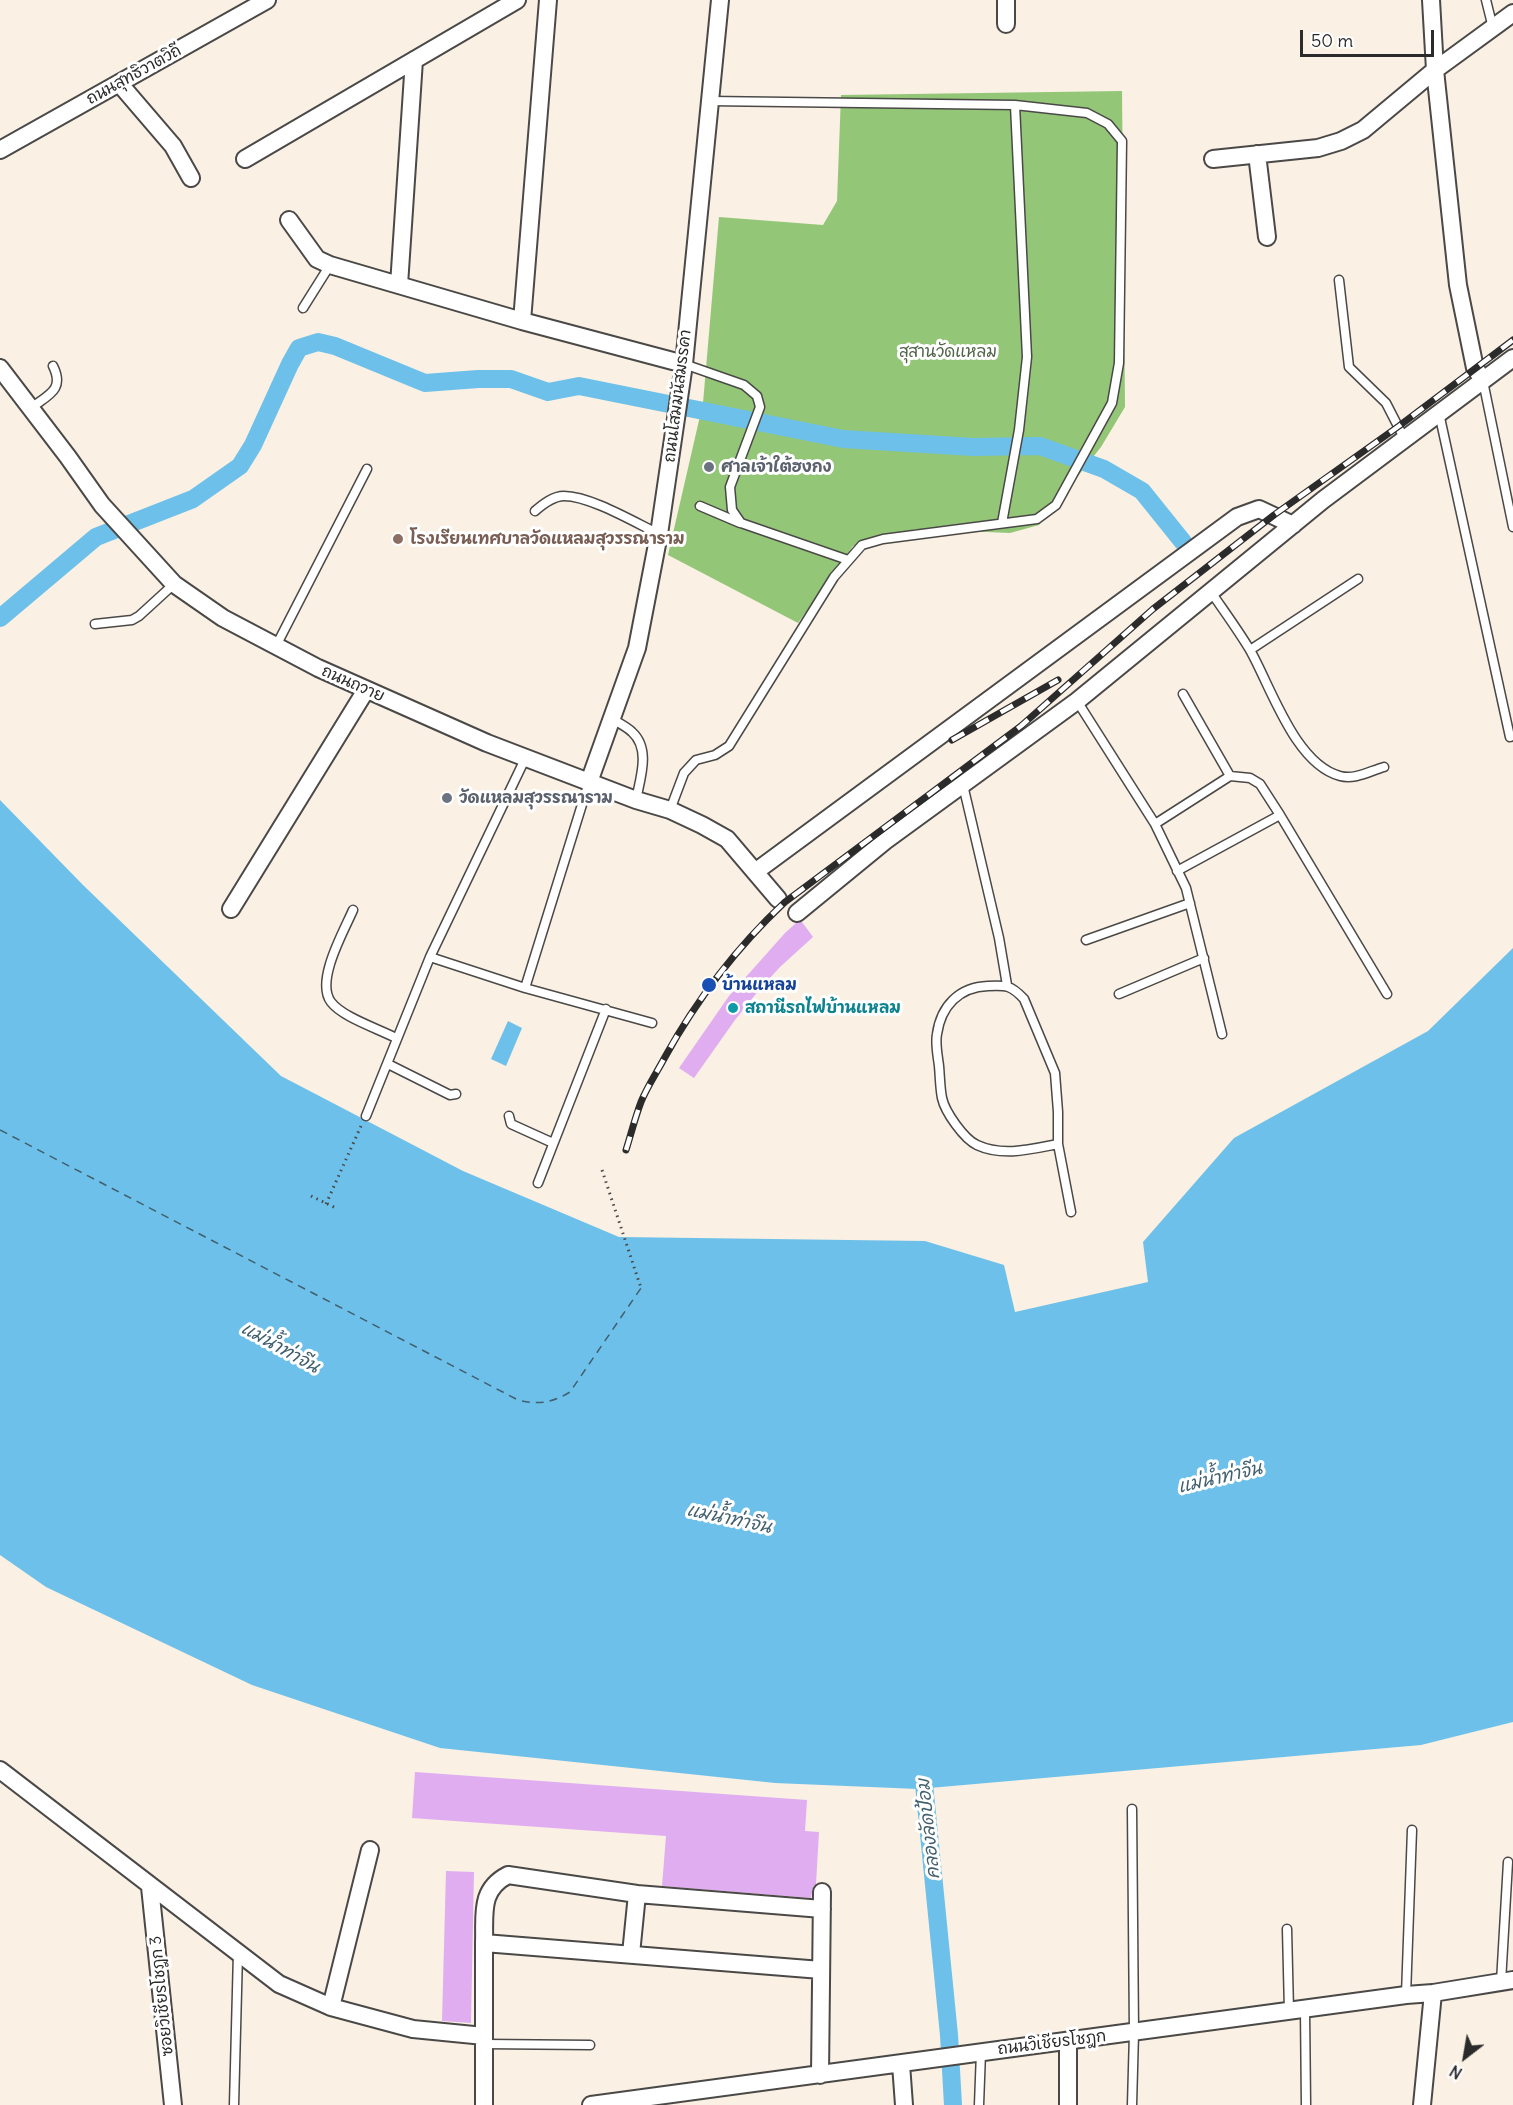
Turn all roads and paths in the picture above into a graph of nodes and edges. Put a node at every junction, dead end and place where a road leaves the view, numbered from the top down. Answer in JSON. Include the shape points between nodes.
{"nodes":[{"id":1,"x":267,"y":0,"type":"edge"},
{"id":2,"x":517,"y":0,"type":"edge"},
{"id":3,"x":548,"y":0,"type":"edge"},
{"id":4,"x":720,"y":0,"type":"edge"},
{"id":5,"x":1006,"y":0,"type":"edge"},
{"id":6,"x":1431,"y":0,"type":"edge"},
{"id":7,"x":1486,"y":0,"type":"edge"},
{"id":8,"x":1513,"y":13,"type":"edge"},
{"id":9,"x":1006,"y":24,"type":"dead end"},
{"id":10,"x":1493,"y":28,"type":"junction"},
{"id":11,"x":414,"y":60,"type":"junction"},
{"id":12,"x":1435,"y":70,"type":"junction"},
{"id":13,"x":119,"y":83,"type":"junction"},
{"id":14,"x":708,"y":102,"type":"junction"},
{"id":15,"x":1015,"y":105,"type":"junction"},
{"id":16,"x":0,"y":150,"type":"edge"},
{"id":17,"x":1257,"y":154,"type":"junction"},
{"id":18,"x":245,"y":159,"type":"dead end"},
{"id":19,"x":1213,"y":159,"type":"dead end"},
{"id":20,"x":191,"y":178,"type":"dead end"},
{"id":21,"x":289,"y":220,"type":"dead end"},
{"id":22,"x":1267,"y":237,"type":"dead end"},
{"id":23,"x":330,"y":265,"type":"junction"},
{"id":24,"x":1339,"y":280,"type":"dead end"},
{"id":25,"x":399,"y":285,"type":"junction"},
{"id":26,"x":303,"y":308,"type":"dead end"},
{"id":27,"x":522,"y":321,"type":"junction"},
{"id":28,"x":1513,"y":358,"type":"edge"},
{"id":29,"x":684,"y":364,"type":"junction"},
{"id":30,"x":53,"y":366,"type":"dead end"},
{"id":31,"x":0,"y":368,"type":"edge"},
{"id":32,"x":1483,"y":380,"type":"junction"},
{"id":33,"x":31,"y":408,"type":"junction"},
{"id":34,"x":1439,"y":412,"type":"junction"},
{"id":35,"x":1404,"y":438,"type":"junction"},
{"id":36,"x":367,"y":469,"type":"dead end"},
{"id":37,"x":700,"y":506,"type":"dead end"},
{"id":38,"x":535,"y":511,"type":"dead end"},
{"id":39,"x":741,"y":523,"type":"junction"},
{"id":40,"x":1002,"y":523,"type":"junction"},
{"id":41,"x":1293,"y":525,"type":"junction"},
{"id":42,"x":1513,"y":527,"type":"edge"},
{"id":43,"x":659,"y":534,"type":"junction"},
{"id":44,"x":848,"y":560,"type":"junction"},
{"id":45,"x":1358,"y":579,"type":"dead end"},
{"id":46,"x":174,"y":584,"type":"junction"},
{"id":47,"x":1211,"y":592,"type":"junction"},
{"id":48,"x":95,"y":624,"type":"dead end"},
{"id":49,"x":276,"y":647,"type":"junction"},
{"id":50,"x":1250,"y":650,"type":"junction"},
{"id":51,"x":366,"y":690,"type":"junction"},
{"id":52,"x":1183,"y":694,"type":"dead end"},
{"id":53,"x":1077,"y":701,"type":"junction"},
{"id":54,"x":612,"y":719,"type":"junction"},
{"id":55,"x":1510,"y":737,"type":"dead end"},
{"id":56,"x":525,"y":759,"type":"junction"},
{"id":57,"x":1384,"y":767,"type":"dead end"},
{"id":58,"x":1230,"y":776,"type":"junction"},
{"id":59,"x":589,"y":782,"type":"junction"},
{"id":60,"x":963,"y":785,"type":"junction"},
{"id":61,"x":636,"y":800,"type":"junction"},
{"id":62,"x":670,"y":810,"type":"junction"},
{"id":63,"x":1280,"y":815,"type":"junction"},
{"id":64,"x":1155,"y":824,"type":"junction"},
{"id":65,"x":1178,"y":871,"type":"junction"},
{"id":66,"x":755,"y":872,"type":"junction"},
{"id":67,"x":778,"y":899,"type":"dead end"},
{"id":68,"x":1190,"y":903,"type":"junction"},
{"id":69,"x":231,"y":909,"type":"dead end"},
{"id":70,"x":353,"y":910,"type":"dead end"},
{"id":71,"x":797,"y":913,"type":"dead end"},
{"id":72,"x":1086,"y":940,"type":"dead end"},
{"id":73,"x":430,"y":957,"type":"junction"},
{"id":74,"x":1204,"y":958,"type":"junction"},
{"id":75,"x":1007,"y":985,"type":"junction"},
{"id":76,"x":525,"y":988,"type":"junction"},
{"id":77,"x":1119,"y":994,"type":"dead end"},
{"id":78,"x":1387,"y":994,"type":"dead end"},
{"id":79,"x":606,"y":1009,"type":"junction"},
{"id":80,"x":652,"y":1023,"type":"dead end"},
{"id":81,"x":1222,"y":1034,"type":"dead end"},
{"id":82,"x":396,"y":1038,"type":"junction"},
{"id":83,"x":388,"y":1064,"type":"junction"},
{"id":84,"x":456,"y":1094,"type":"dead end"},
{"id":85,"x":366,"y":1116,"type":"joint"},
{"id":86,"x":509,"y":1116,"type":"dead end"},
{"id":87,"x":553,"y":1143,"type":"junction"},
{"id":88,"x":1058,"y":1143,"type":"junction"},
{"id":89,"x":602,"y":1170,"type":"dead end"},
{"id":90,"x":538,"y":1183,"type":"dead end"},
{"id":91,"x":311,"y":1196,"type":"dead end"},
{"id":92,"x":326,"y":1204,"type":"junction"},
{"id":93,"x":338,"y":1209,"type":"dead end"},
{"id":94,"x":1071,"y":1212,"type":"dead end"},
{"id":95,"x":642,"y":1288,"type":"dead end"},
{"id":96,"x":0,"y":1770,"type":"edge"},
{"id":97,"x":1132,"y":1809,"type":"dead end"},
{"id":98,"x":1412,"y":1830,"type":"dead end"},
{"id":99,"x":370,"y":1850,"type":"dead end"},
{"id":100,"x":1508,"y":1862,"type":"dead end"},
{"id":101,"x":150,"y":1887,"type":"junction"},
{"id":102,"x":637,"y":1894,"type":"junction"},
{"id":103,"x":1287,"y":1929,"type":"dead end"},
{"id":104,"x":484,"y":1943,"type":"junction"},
{"id":105,"x":238,"y":1953,"type":"junction"},
{"id":106,"x":631,"y":1954,"type":"junction"},
{"id":107,"x":821,"y":1970,"type":"junction"},
{"id":108,"x":1507,"y":1981,"type":"edge"},
{"id":109,"x":1432,"y":1993,"type":"junction"},
{"id":110,"x":1406,"y":1995,"type":"junction"},
{"id":111,"x":331,"y":2007,"type":"junction"},
{"id":112,"x":1297,"y":2010,"type":"junction"},
{"id":113,"x":1134,"y":2033,"type":"junction"},
{"id":114,"x":484,"y":2040,"type":"junction"},
{"id":115,"x":1068,"y":2042,"type":"junction"},
{"id":116,"x":590,"y":2045,"type":"dead end"},
{"id":117,"x":981,"y":2052,"type":"junction"},
{"id":118,"x":901,"y":2064,"type":"junction"},
{"id":119,"x":820,"y":2075,"type":"junction"},
{"id":120,"x":696,"y":2099,"type":"edge"},
{"id":121,"x":173,"y":2105,"type":"edge"},
{"id":122,"x":234,"y":2105,"type":"edge"},
{"id":123,"x":484,"y":2105,"type":"edge"},
{"id":124,"x":591,"y":2105,"type":"edge"},
{"id":125,"x":904,"y":2105,"type":"edge"},
{"id":126,"x":979,"y":2105,"type":"edge"},
{"id":127,"x":1068,"y":2105,"type":"edge"},
{"id":128,"x":1132,"y":2105,"type":"edge"},
{"id":129,"x":1306,"y":2105,"type":"edge"},
{"id":130,"x":1422,"y":2105,"type":"edge"}],
"edges":[{"from":1,"to":13,"type":"street","name":"ถนนสุทธิวาตวิถี"},
{"from":2,"to":11,"type":"street"},
{"from":3,"to":27,"type":"street"},
{"from":4,"to":14,"type":"street","name":"ถนนโสมมนัสมรรคา"},
{"from":5,"to":9,"type":"street"},
{"from":6,"to":12,"type":"street"},
{"from":7,"to":10,"type":"lane"},
{"from":8,"to":10,"type":"street"},
{"from":10,"to":12,"type":"street"},
{"from":11,"to":18,"type":"street"},
{"from":11,"to":25,"type":"street"},
{"from":12,"to":17,"type":"street","via":[[1378,119],[1341,141],[1318,148]]},
{"from":12,"to":32,"type":"street","via":[[1458,285],[1475,368]]},
{"from":13,"to":16,"type":"street","name":"ถนนสุทธิวาตวิถี"},
{"from":13,"to":20,"type":"street","via":[[173,146]]},
{"from":14,"to":15,"type":"lane"},
{"from":14,"to":29,"type":"street","name":"ถนนโสมมนัสมรรคา"},
{"from":15,"to":40,"type":"lane","via":[[1027,357]]},
{"from":15,"to":40,"type":"lane","via":[[1087,113],[1108,124],[1122,141],[1119,363],[1112,403],[1056,505],[1037,519]]},
{"from":17,"to":19,"type":"street"},
{"from":17,"to":22,"type":"street"},
{"from":21,"to":23,"type":"street","via":[[317,260]]},
{"from":23,"to":25,"type":"street"},
{"from":23,"to":26,"type":"lane"},
{"from":24,"to":35,"type":"lane","via":[[1349,367],[1386,403]]},
{"from":25,"to":27,"type":"street"},
{"from":27,"to":29,"type":"street"},
{"from":28,"to":32,"type":"street"},
{"from":29,"to":39,"type":"lane","via":[[744,386],[757,396],[760,407],[730,487],[732,510]]},
{"from":29,"to":43,"type":"street","name":"ถนนโสมมนัสมรรคา"},
{"from":30,"to":33,"type":"lane","via":[[57,386]]},
{"from":31,"to":33,"type":"street","name":"ถนนถวาย"},
{"from":32,"to":34,"type":"street"},
{"from":32,"to":42,"type":"lane"},
{"from":33,"to":46,"type":"street","name":"ถนนถวาย","via":[[102,505]]},
{"from":34,"to":35,"type":"street"},
{"from":34,"to":55,"type":"lane"},
{"from":35,"to":41,"type":"street"},
{"from":36,"to":49,"type":"lane"},
{"from":37,"to":39,"type":"lane"},
{"from":38,"to":43,"type":"lane","via":[[562,496],[583,499]]},
{"from":39,"to":44,"type":"lane"},
{"from":40,"to":44,"type":"lane","via":[[883,539],[862,546]]},
{"from":41,"to":47,"type":"street"},
{"from":41,"to":66,"type":"street","via":[[1259,509],[1237,517]]},
{"from":43,"to":54,"type":"street","name":"ถนนโสมมนัสมรรคา","via":[[637,648]]},
{"from":44,"to":62,"type":"lane","via":[[735,738],[715,755],[696,760],[684,773]]},
{"from":45,"to":50,"type":"lane"},
{"from":46,"to":48,"type":"lane","via":[[132,620]]},
{"from":46,"to":49,"type":"street","name":"ถนนถวาย","via":[[223,618]]},
{"from":47,"to":50,"type":"lane"},
{"from":47,"to":53,"type":"street"},
{"from":49,"to":51,"type":"street","name":"ถนนถวาย"},
{"from":50,"to":57,"type":"lane","via":[[1293,736],[1320,764],[1338,775],[1352,777]]},
{"from":51,"to":56,"type":"street","name":"ถนนถวาย"},
{"from":51,"to":69,"type":"street"},
{"from":52,"to":58,"type":"lane"},
{"from":53,"to":60,"type":"street"},
{"from":53,"to":64,"type":"lane"},
{"from":54,"to":59,"type":"street","name":"ถนนโสมมนัสมรรคา"},
{"from":54,"to":61,"type":"lane","via":[[641,742],[643,756]]},
{"from":56,"to":59,"type":"street","name":"ถนนถวาย"},
{"from":56,"to":73,"type":"lane"},
{"from":58,"to":63,"type":"lane","via":[[1250,778],[1260,784]]},
{"from":58,"to":64,"type":"lane"},
{"from":59,"to":61,"type":"street","name":"ถนนถวาย"},
{"from":59,"to":76,"type":"lane"},
{"from":60,"to":71,"type":"street","via":[[885,841]]},
{"from":60,"to":75,"type":"lane"},
{"from":61,"to":62,"type":"street","name":"ถนนถวาย"},
{"from":62,"to":66,"type":"street","name":"ถนนถวาย","via":[[727,839]]},
{"from":63,"to":65,"type":"lane"},
{"from":63,"to":78,"type":"lane"},
{"from":64,"to":65,"type":"lane"},
{"from":65,"to":68,"type":"lane"},
{"from":66,"to":67,"type":"street","name":"ถนนถวาย"},
{"from":68,"to":72,"type":"lane"},
{"from":68,"to":74,"type":"lane"},
{"from":70,"to":82,"type":"lane","via":[[329,967],[326,987],[331,1002],[346,1014]]},
{"from":73,"to":76,"type":"lane"},
{"from":73,"to":82,"type":"lane"},
{"from":74,"to":77,"type":"lane"},
{"from":74,"to":81,"type":"lane"},
{"from":75,"to":88,"type":"lane","via":[[1024,999],[1055,1073]]},
{"from":75,"to":88,"type":"lane","via":[[978,986],[959,993],[946,1009],[936,1035],[942,1101],[956,1126],[976,1145],[1023,1151]]},
{"from":76,"to":79,"type":"lane"},
{"from":79,"to":80,"type":"lane"},
{"from":79,"to":87,"type":"lane"},
{"from":82,"to":83,"type":"lane"},
{"from":83,"to":84,"type":"lane","via":[[450,1095]]},
{"from":83,"to":85,"type":"lane"},
{"from":85,"to":92,"type":"path"},
{"from":86,"to":87,"type":"lane","via":[[511,1124]]},
{"from":87,"to":90,"type":"lane"},
{"from":88,"to":94,"type":"lane"},
{"from":89,"to":95,"type":"path"},
{"from":91,"to":92,"type":"path"},
{"from":92,"to":93,"type":"path"},
{"from":96,"to":101,"type":"street"},
{"from":97,"to":113,"type":"lane"},
{"from":98,"to":110,"type":"lane"},
{"from":99,"to":111,"type":"street"},
{"from":100,"to":108,"type":"lane"},
{"from":101,"to":105,"type":"street"},
{"from":101,"to":121,"type":"street","name":"ซอยวิเชียรโชฎก 3"},
{"from":102,"to":104,"type":"street","via":[[508,1875],[496,1881],[487,1896]]},
{"from":102,"to":106,"type":"street"},
{"from":102,"to":107,"type":"street","via":[[822,1901]]},
{"from":103,"to":112,"type":"lane"},
{"from":104,"to":106,"type":"street"},
{"from":104,"to":114,"type":"street"},
{"from":105,"to":111,"type":"street","via":[[279,1984]]},
{"from":105,"to":122,"type":"lane"},
{"from":106,"to":107,"type":"street"},
{"from":107,"to":119,"type":"street"},
{"from":108,"to":109,"type":"street","name":"ถนนวิเชียรโชฎก"},
{"from":109,"to":110,"type":"street","name":"ถนนวิเชียรโชฎก"},
{"from":109,"to":130,"type":"street"},
{"from":110,"to":112,"type":"street","name":"ถนนวิเชียรโชฎก"},
{"from":111,"to":114,"type":"street","via":[[413,2029]]},
{"from":112,"to":113,"type":"street","name":"ถนนวิเชียรโชฎก"},
{"from":112,"to":129,"type":"lane"},
{"from":113,"to":115,"type":"street","name":"ถนนวิเชียรโชฎก"},
{"from":113,"to":128,"type":"lane"},
{"from":114,"to":116,"type":"lane"},
{"from":114,"to":123,"type":"street"},
{"from":115,"to":117,"type":"street","name":"ถนนวิเชียรโชฎก"},
{"from":115,"to":127,"type":"street"},
{"from":117,"to":118,"type":"street","name":"ถนนวิเชียรโชฎก"},
{"from":117,"to":126,"type":"lane"},
{"from":118,"to":119,"type":"street","name":"ถนนวิเชียรโชฎก"},
{"from":118,"to":125,"type":"street"},
{"from":119,"to":120,"type":"street","name":"ถนนวิเชียรโชฎก"},
{"from":120,"to":124,"type":"street","name":"ถนนวิเชียรโชฎก"}]}
